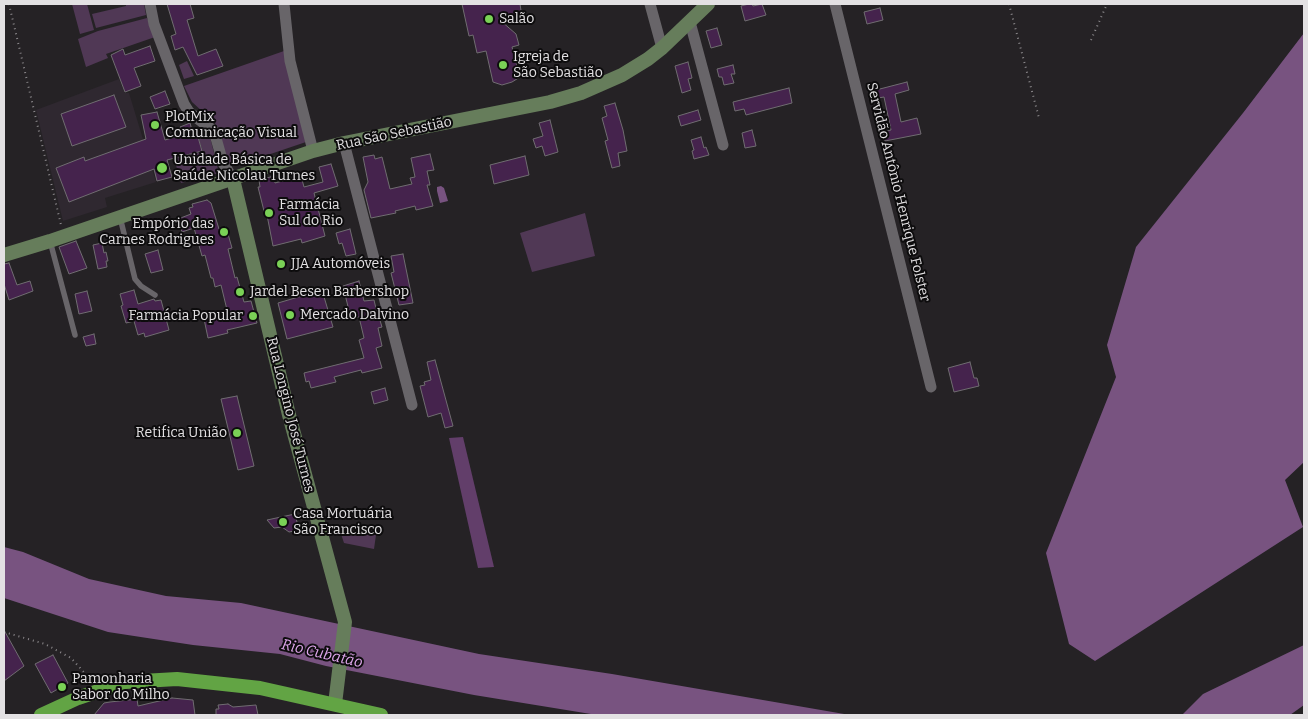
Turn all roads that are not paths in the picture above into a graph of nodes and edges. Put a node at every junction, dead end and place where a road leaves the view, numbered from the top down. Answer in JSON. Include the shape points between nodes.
{"nodes":[{"id":1,"x":150,"y":4,"type":"edge"},
{"id":2,"x":284,"y":4,"type":"edge"},
{"id":3,"x":650,"y":4,"type":"edge"},
{"id":4,"x":708,"y":4,"type":"edge"},
{"id":5,"x":836,"y":4,"type":"edge"},
{"id":6,"x":690,"y":22,"type":"junction"},
{"id":7,"x":662,"y":48,"type":"junction"},
{"id":8,"x":344,"y":143,"type":"junction"},
{"id":9,"x":723,"y":145,"type":"dead end"},
{"id":10,"x":313,"y":151,"type":"junction"},
{"id":11,"x":233,"y":179,"type":"junction"},
{"id":12,"x":120,"y":217,"type":"junction"},
{"id":13,"x":50,"y":241,"type":"junction"},
{"id":14,"x":4,"y":255,"type":"edge"},
{"id":15,"x":155,"y":295,"type":"dead end"},
{"id":16,"x":75,"y":335,"type":"dead end"},
{"id":17,"x":931,"y":387,"type":"dead end"},
{"id":18,"x":412,"y":405,"type":"dead end"},
{"id":19,"x":335,"y":704,"type":"junction"},
{"id":20,"x":41,"y":715,"type":"edge"},
{"id":21,"x":381,"y":715,"type":"edge"}],
"edges":[{"from":1,"to":11,"type":"street","via":[[154,24],[184,104],[189,112],[214,131],[223,163]]},
{"from":2,"to":10,"type":"street","via":[[290,61]]},
{"from":3,"to":7,"type":"street"},
{"from":4,"to":6,"type":"main road","name":"Rua São Sebastião"},
{"from":5,"to":17,"type":"street","name":"Servidão Antônio Henrique Folster"},
{"from":6,"to":7,"type":"main road","name":"Rua São Sebastião"},
{"from":6,"to":9,"type":"street"},
{"from":7,"to":8,"type":"main road","name":"Rua São Sebastião","via":[[622,75],[569,97]]},
{"from":8,"to":10,"type":"main road","name":"Rua São Sebastião"},
{"from":8,"to":18,"type":"street"},
{"from":10,"to":11,"type":"main road","name":"Rua São Sebastião"},
{"from":11,"to":12,"type":"main road","name":"Rua São Sebastião"},
{"from":11,"to":19,"type":"main road","name":"Rua Longino José Turnes","via":[[289,415],[345,622]]},
{"from":12,"to":13,"type":"main road","name":"Rua São Sebastião"},
{"from":12,"to":15,"type":"lane","via":[[135,279]]},
{"from":13,"to":14,"type":"main road","name":"Rua São Sebastião"},
{"from":13,"to":16,"type":"lane"},
{"from":19,"to":20,"type":"highway","via":[[253,687],[177,680],[125,682]]},
{"from":19,"to":21,"type":"highway"}]}
